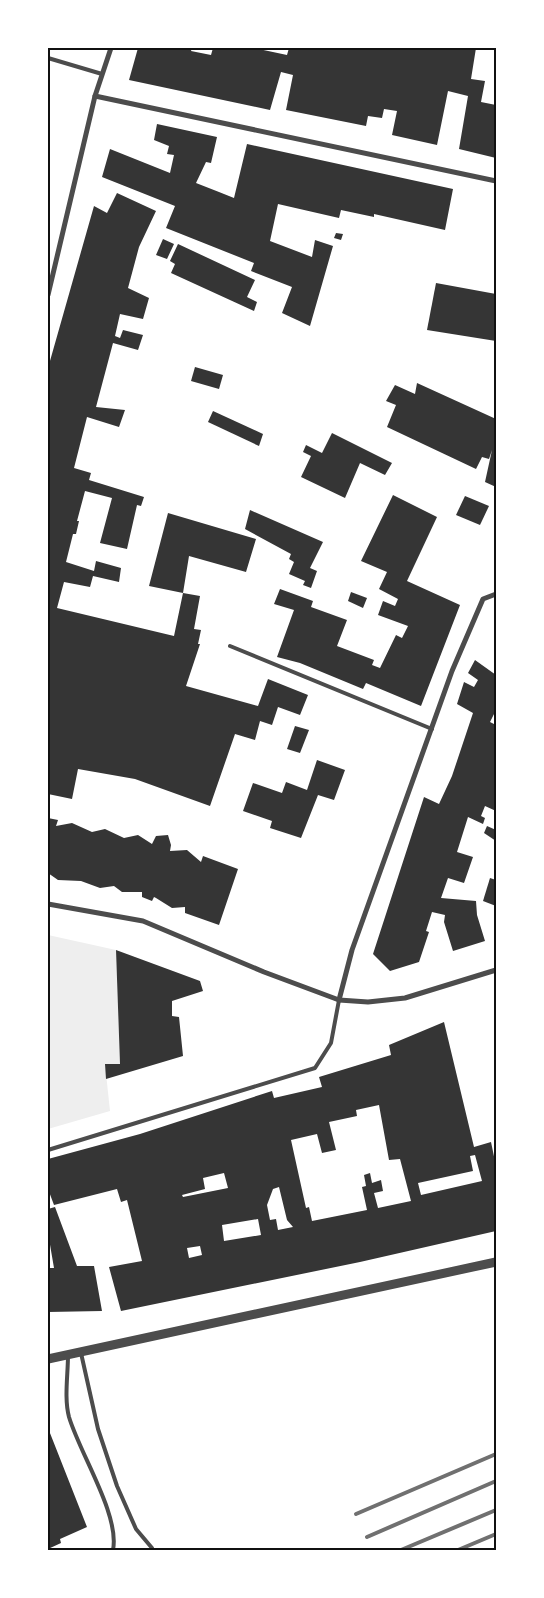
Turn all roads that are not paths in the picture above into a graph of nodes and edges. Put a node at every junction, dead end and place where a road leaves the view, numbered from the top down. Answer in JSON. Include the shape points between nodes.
{"nodes":[{"id":1,"x":111,"y":48,"type":"edge"},
{"id":2,"x":48,"y":58,"type":"edge"},
{"id":3,"x":102,"y":74,"type":"junction"},
{"id":4,"x":95,"y":96,"type":"junction"},
{"id":5,"x":496,"y":181,"type":"edge"},
{"id":6,"x":48,"y":295,"type":"edge"},
{"id":7,"x":496,"y":594,"type":"edge"},
{"id":8,"x":230,"y":646,"type":"dead end"},
{"id":9,"x":432,"y":729,"type":"junction"},
{"id":10,"x":48,"y":904,"type":"edge"},
{"id":11,"x":496,"y":970,"type":"edge"},
{"id":12,"x":339,"y":1000,"type":"junction"},
{"id":13,"x":48,"y":1150,"type":"edge"},
{"id":14,"x":496,"y":1262,"type":"edge"},
{"id":15,"x":81,"y":1353,"type":"junction"},
{"id":16,"x":68,"y":1355,"type":"junction"},
{"id":17,"x":48,"y":1359,"type":"edge"},
{"id":18,"x":152,"y":1548,"type":"dead end"},
{"id":19,"x":113,"y":1550,"type":"edge"}],
"edges":[{"from":1,"to":3,"type":"street"},
{"from":2,"to":3,"type":"lane"},
{"from":3,"to":4,"type":"street"},
{"from":4,"to":5,"type":"street"},
{"from":4,"to":6,"type":"street"},
{"from":7,"to":9,"type":"street","via":[[483,599],[452,671]]},
{"from":8,"to":9,"type":"lane"},
{"from":9,"to":12,"type":"street","via":[[352,950]]},
{"from":10,"to":12,"type":"street","via":[[143,921]]},
{"from":11,"to":12,"type":"street","via":[[405,998],[368,1002]]},
{"from":12,"to":13,"type":"lane","via":[[331,1043],[314,1068]]},
{"from":14,"to":15,"type":"street"},
{"from":15,"to":16,"type":"street"},
{"from":15,"to":18,"type":"lane","via":[[98,1429],[117,1486],[136,1529]]},
{"from":16,"to":17,"type":"street"},
{"from":16,"to":19,"type":"lane","via":[[68,1414],[114,1529]]}]}
